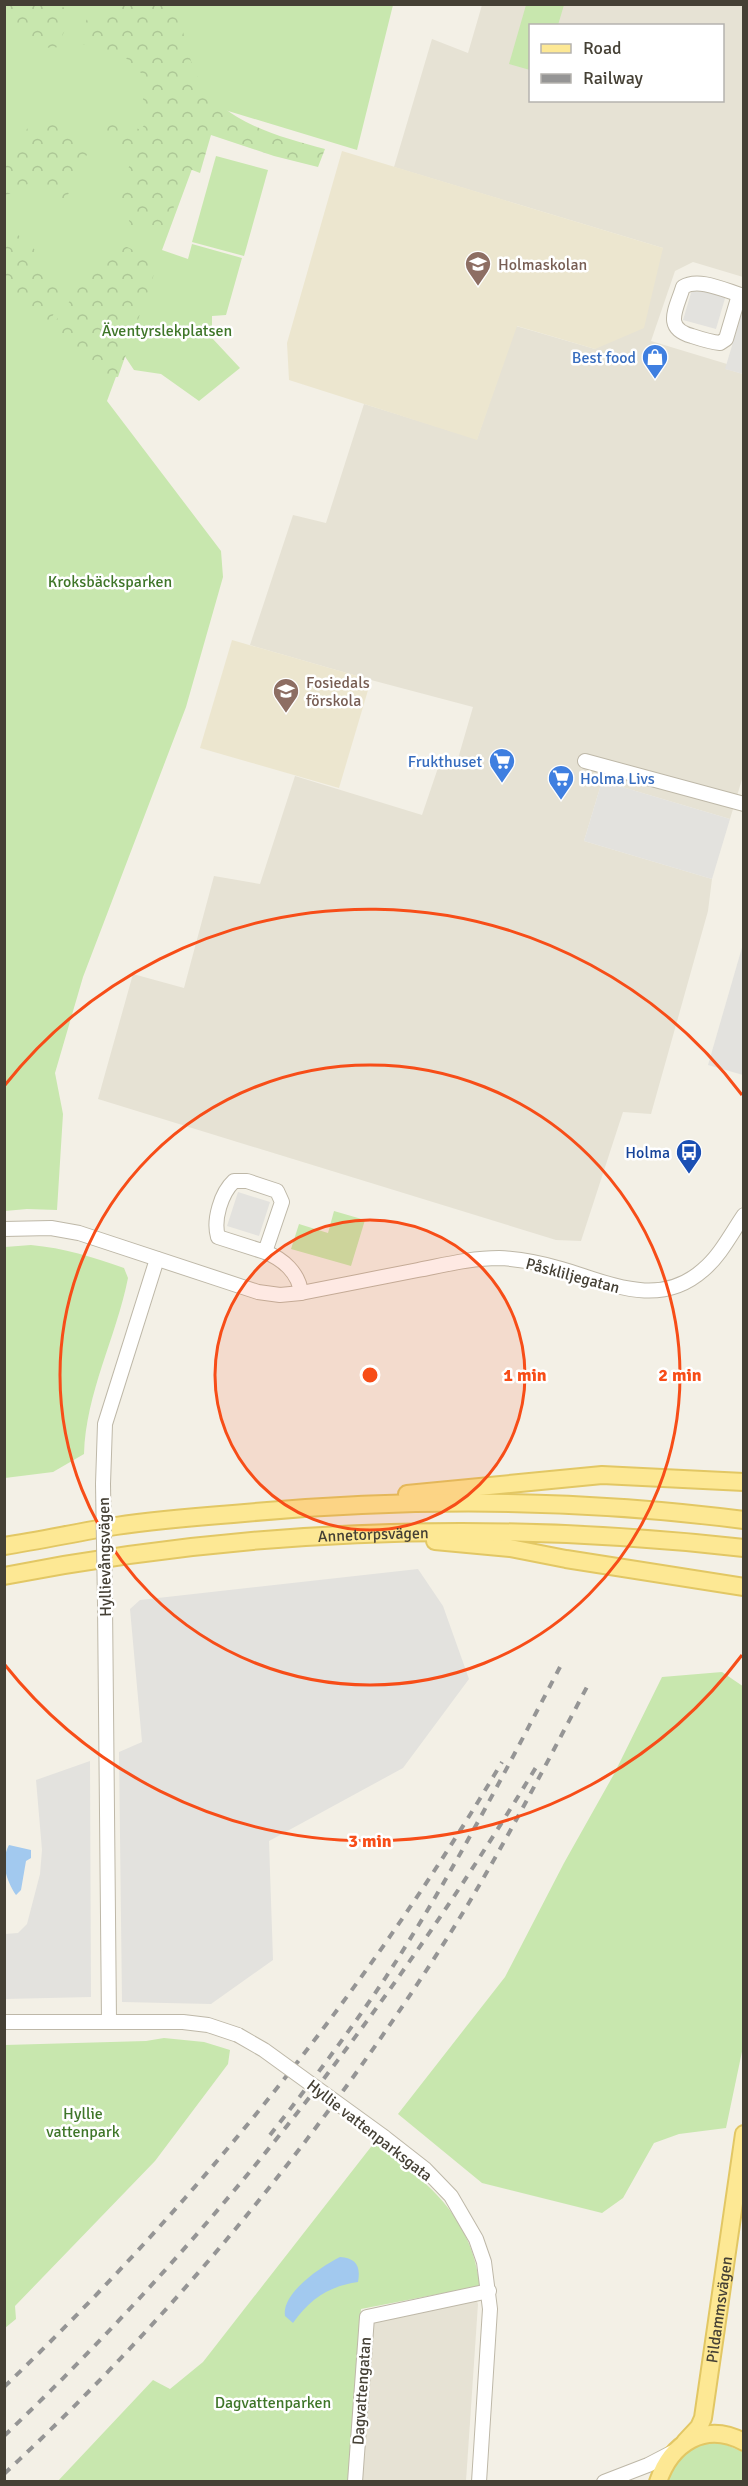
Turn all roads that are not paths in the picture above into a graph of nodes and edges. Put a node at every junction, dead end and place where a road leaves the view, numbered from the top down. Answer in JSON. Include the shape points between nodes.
{"nodes":[{"id":1,"x":741,"y":295,"type":"edge"},
{"id":2,"x":585,"y":761,"type":"dead end"},
{"id":3,"x":744,"y":804,"type":"edge"},
{"id":4,"x":744,"y":1215,"type":"edge"},
{"id":5,"x":4,"y":1229,"type":"edge"},
{"id":6,"x":265,"y":1252,"type":"junction"},
{"id":7,"x":157,"y":1259,"type":"junction"},
{"id":8,"x":301,"y":1293,"type":"junction"},
{"id":9,"x":744,"y":1482,"type":"edge"},
{"id":10,"x":299,"y":1508,"type":"junction"},
{"id":11,"x":744,"y":1521,"type":"edge"},
{"id":12,"x":245,"y":1540,"type":"junction"},
{"id":13,"x":4,"y":1546,"type":"edge"},
{"id":14,"x":744,"y":1548,"type":"edge"},
{"id":15,"x":4,"y":1576,"type":"edge"},
{"id":16,"x":744,"y":1587,"type":"edge"},
{"id":17,"x":109,"y":2021,"type":"junction"},
{"id":18,"x":4,"y":2022,"type":"edge"},
{"id":19,"x":744,"y":2134,"type":"edge"},
{"id":20,"x":489,"y":2291,"type":"junction"},
{"id":21,"x":744,"y":2442,"type":"edge"},
{"id":22,"x":679,"y":2447,"type":"junction"},
{"id":23,"x":355,"y":2481,"type":"edge"},
{"id":24,"x":479,"y":2481,"type":"edge"},
{"id":25,"x":604,"y":2481,"type":"edge"},
{"id":26,"x":658,"y":2481,"type":"edge"}],
"edges":[{"from":1,"to":1,"type":"street","via":[[691,282],[683,287],[674,328],[679,333],[720,343],[726,339]]},
{"from":2,"to":3,"type":"street"},
{"from":4,"to":8,"type":"street","name":"Påskliljegatan","via":[[703,1270],[684,1284],[662,1290],[627,1290],[538,1263],[499,1258],[457,1262]]},
{"from":5,"to":7,"type":"street","via":[[51,1228],[79,1233]]},
{"from":6,"to":6,"type":"street","via":[[282,1202],[277,1191],[234,1181],[227,1188],[215,1226],[218,1237]]},
{"from":6,"to":8,"type":"street","via":[[279,1258],[300,1281]]},
{"from":7,"to":8,"type":"street","name":"Påskliljegatan","via":[[258,1292]]},
{"from":7,"to":17,"type":"street","name":"Hyllievångsvägen","bridge":true,"via":[[105,1424]]},
{"from":9,"to":10,"type":"main road","via":[[602,1475]]},
{"from":10,"to":11,"type":"main road","name":"Annetorpsvägen","via":[[522,1504],[618,1508]]},
{"from":10,"to":13,"type":"main road","name":"Annetorpsvägen","via":[[117,1526]]},
{"from":12,"to":14,"type":"main road","name":"Annetorpsvägen","via":[[454,1531],[559,1533]]},
{"from":12,"to":15,"type":"main road","name":"Annetorpsvägen"},
{"from":12,"to":16,"type":"main road","via":[[450,1542],[510,1548]]},
{"from":17,"to":18,"type":"street","name":"Hyllie vattenparksgata"},
{"from":17,"to":20,"type":"street","name":"Hyllie vattenparksgata","bridge":true,"via":[[208,2025],[238,2035],[264,2050],[425,2169],[451,2196],[476,2240]]},
{"from":19,"to":22,"type":"main road","name":"Pildammsvägen","via":[[703,2418]]},
{"from":20,"to":23,"type":"street","name":"Dagvattengatan","via":[[367,2317]]},
{"from":20,"to":24,"type":"street","name":"Hyllie vattenparksgata"},
{"from":21,"to":22,"type":"main road","via":[[717,2434],[700,2436]]},
{"from":22,"to":25,"type":"street","via":[[648,2465]]},
{"from":22,"to":26,"type":"main road","name":"Pildammsvägen","via":[[663,2466]]}]}
